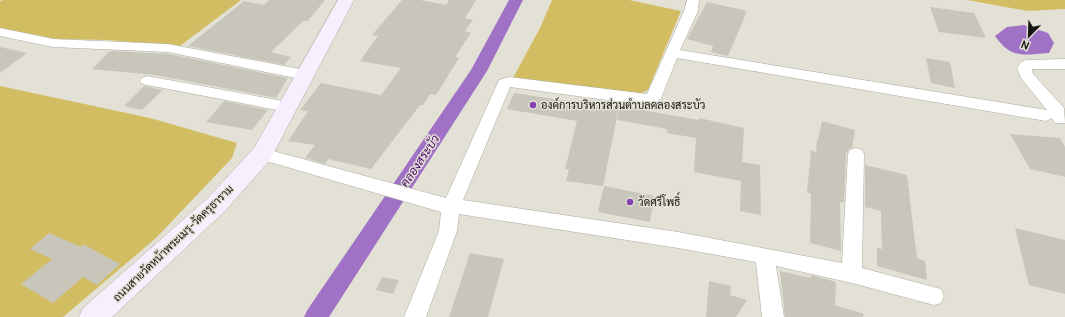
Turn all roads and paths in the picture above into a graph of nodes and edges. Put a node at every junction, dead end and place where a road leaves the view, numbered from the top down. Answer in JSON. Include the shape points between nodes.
{"nodes":[{"id":1,"x":346,"y":0,"type":"edge"},
{"id":2,"x":693,"y":0,"type":"edge"},
{"id":3,"x":0,"y":32,"type":"edge"},
{"id":4,"x":672,"y":53,"type":"junction"},
{"id":5,"x":1065,"y":64,"type":"edge"},
{"id":6,"x":305,"y":75,"type":"junction"},
{"id":7,"x":147,"y":81,"type":"dead end"},
{"id":8,"x":288,"y":106,"type":"junction"},
{"id":9,"x":1046,"y":115,"type":"dead end"},
{"id":10,"x":1061,"y":119,"type":"dead end"},
{"id":11,"x":262,"y":154,"type":"junction"},
{"id":12,"x":856,"y":154,"type":"dead end"},
{"id":13,"x":445,"y":206,"type":"junction"},
{"id":14,"x":765,"y":256,"type":"junction"},
{"id":15,"x":852,"y":274,"type":"junction"},
{"id":16,"x":934,"y":296,"type":"dead end"},
{"id":17,"x":93,"y":317,"type":"edge"},
{"id":18,"x":415,"y":317,"type":"edge"},
{"id":19,"x":773,"y":317,"type":"edge"}],
"edges":[{"from":1,"to":6,"type":"street","name":"ถนนสายวัดหน้าพระเมรุ-วัดครุธาราม"},
{"from":2,"to":4,"type":"street"},
{"from":3,"to":6,"type":"street","via":[[53,43],[168,48]]},
{"from":4,"to":9,"type":"street"},
{"from":4,"to":13,"type":"street","via":[[656,94],[644,100],[506,83]]},
{"from":5,"to":10,"type":"street","via":[[1026,65],[1024,68],[1026,75],[1058,112]]},
{"from":6,"to":8,"type":"street","name":"ถนนสายวัดหน้าพระเมรุ-วัดครุธาราม"},
{"from":7,"to":8,"type":"street"},
{"from":8,"to":11,"type":"street","name":"ถนนสายวัดหน้าพระเมรุ-วัดครุธาราม"},
{"from":11,"to":13,"type":"street"},
{"from":11,"to":17,"type":"street","name":"ถนนสายวัดหน้าพระเมรุ-วัดครุธาราม","via":[[216,204]]},
{"from":12,"to":15,"type":"street"},
{"from":13,"to":14,"type":"street","via":[[671,239]]},
{"from":13,"to":18,"type":"street","via":[[448,231]]},
{"from":14,"to":15,"type":"street"},
{"from":14,"to":19,"type":"street"},
{"from":15,"to":16,"type":"street"}]}
